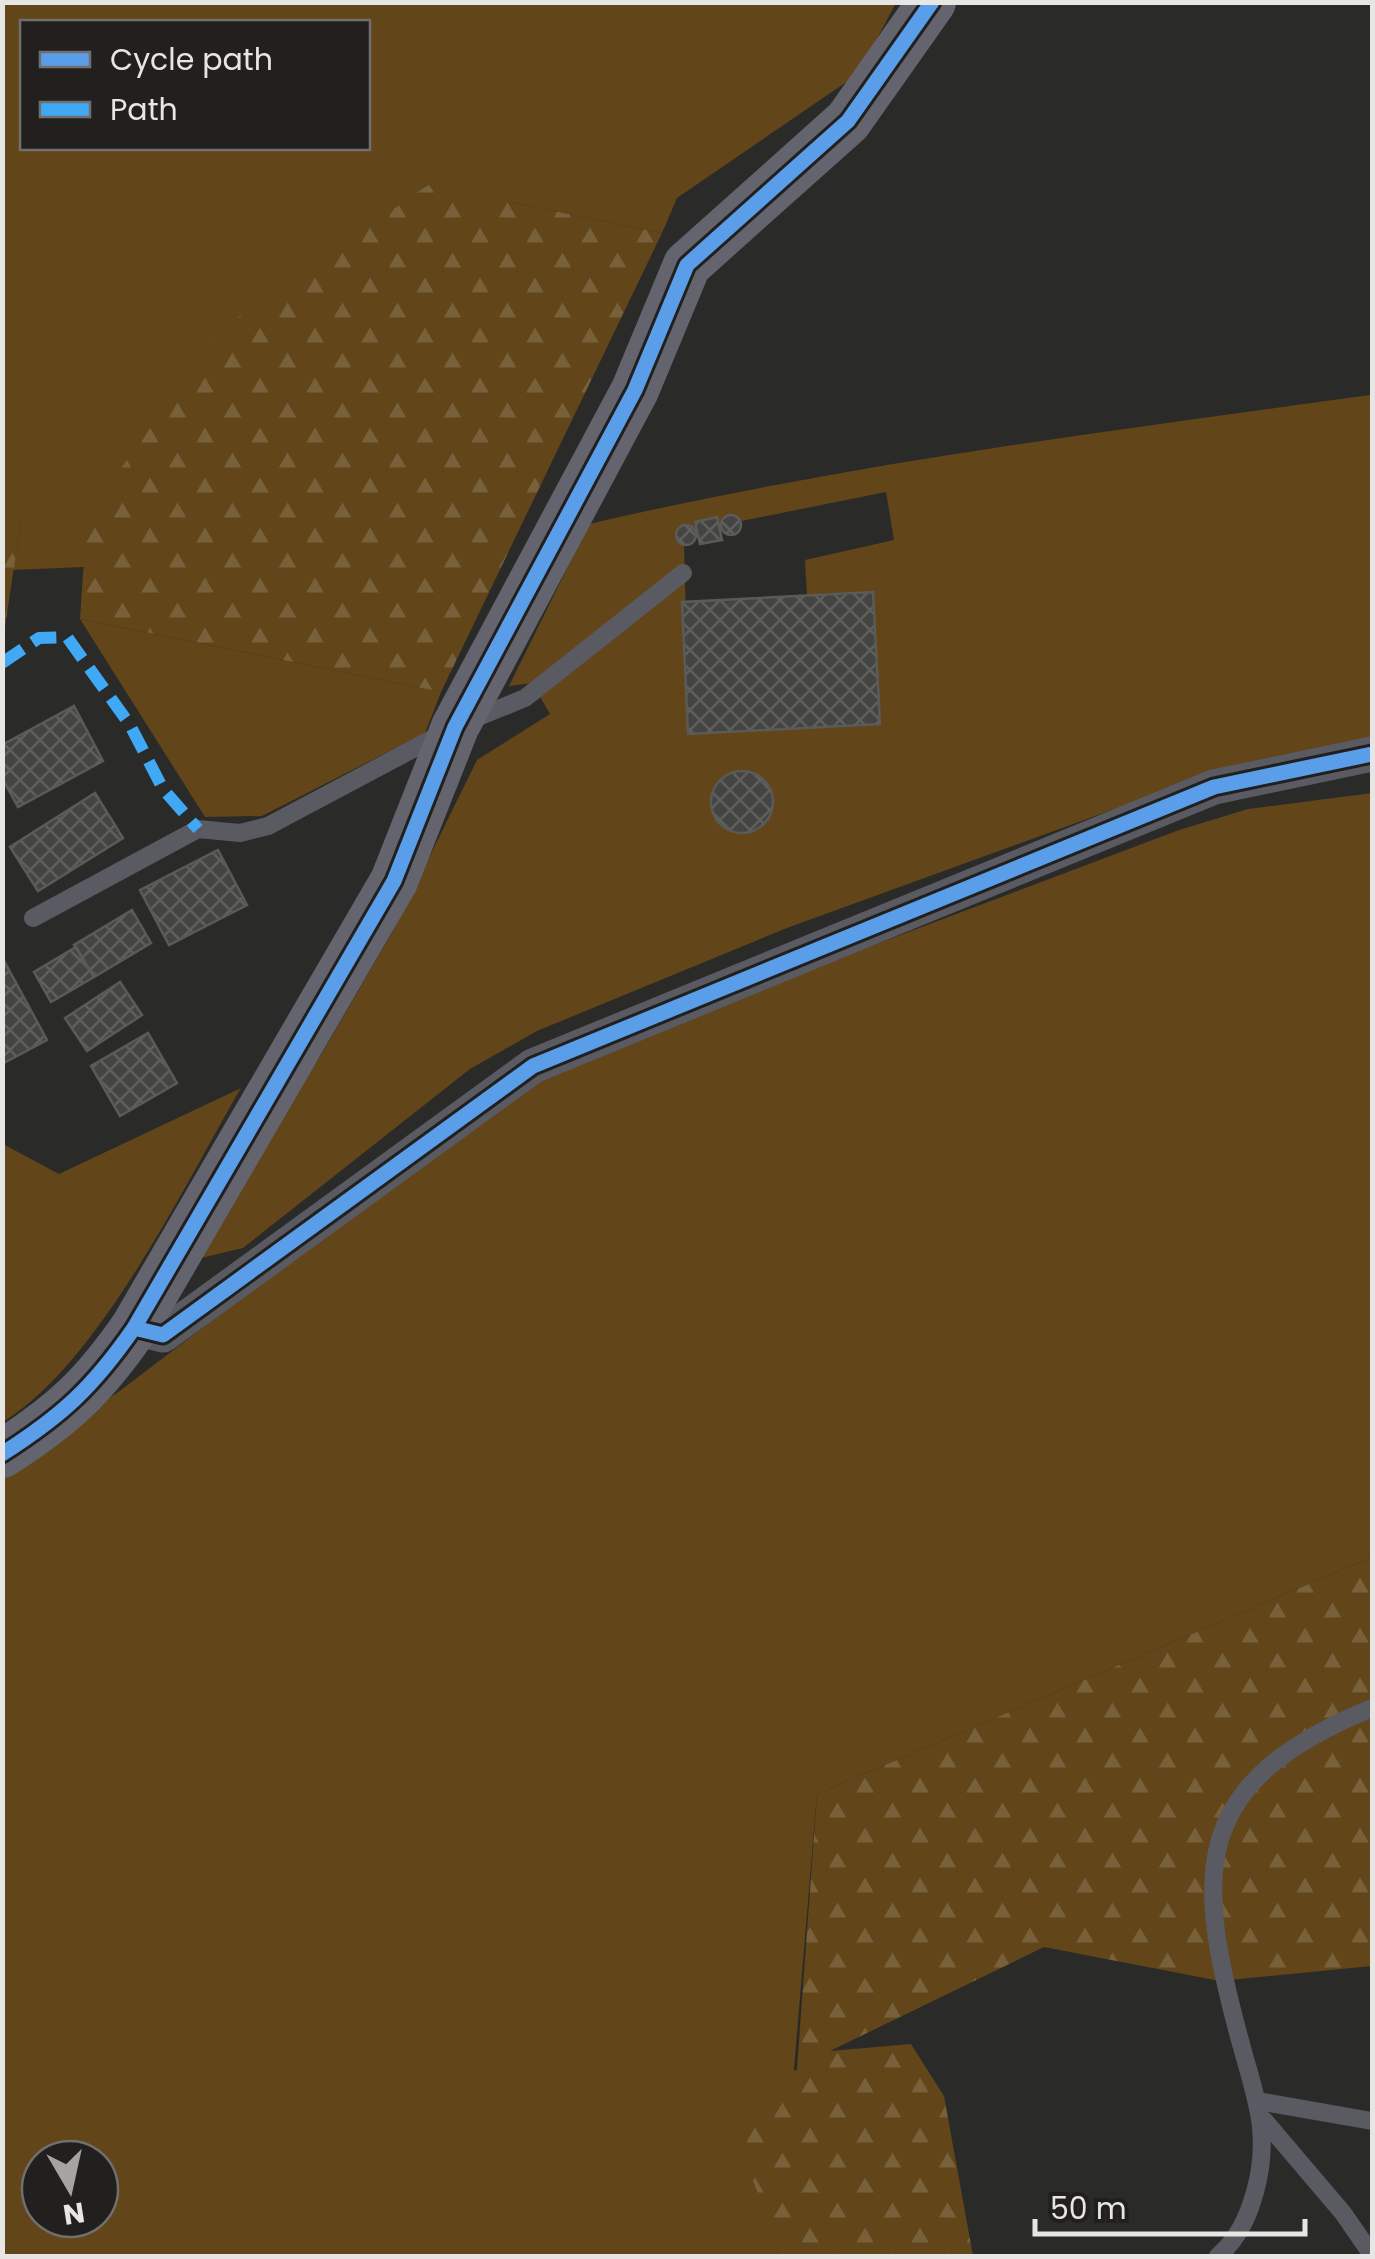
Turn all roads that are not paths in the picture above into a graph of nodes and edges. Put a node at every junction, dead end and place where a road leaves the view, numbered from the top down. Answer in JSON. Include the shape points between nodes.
{"nodes":[{"id":1,"x":932,"y":2,"type":"edge"},
{"id":2,"x":683,"y":573,"type":"dead end"},
{"id":3,"x":455,"y":728,"type":"junction"},
{"id":4,"x":1372,"y":754,"type":"edge"},
{"id":5,"x":34,"y":918,"type":"dead end"},
{"id":6,"x":134,"y":1328,"type":"junction"},
{"id":7,"x":2,"y":1454,"type":"edge"},
{"id":8,"x":1372,"y":1708,"type":"edge"},
{"id":9,"x":1258,"y":2101,"type":"junction"},
{"id":10,"x":1264,"y":2120,"type":"junction"},
{"id":11,"x":1372,"y":2120,"type":"edge"},
{"id":12,"x":1218,"y":2256,"type":"edge"},
{"id":13,"x":1372,"y":2256,"type":"edge"}],
"edges":[{"from":1,"to":3,"type":"street","via":[[848,121],[687,265],[635,390]]},
{"from":2,"to":3,"type":"lane","via":[[524,698]]},
{"from":3,"to":5,"type":"lane","via":[[268,826],[240,833],[198,829]]},
{"from":3,"to":6,"type":"street","via":[[394,880]]},
{"from":4,"to":6,"type":"street","via":[[1214,787],[533,1066],[163,1334]]},
{"from":6,"to":7,"type":"street","via":[[97,1381]]},
{"from":8,"to":9,"type":"lane","via":[[1270,1763],[1228,1813],[1210,1876],[1214,1930]]},
{"from":9,"to":10,"type":"lane"},
{"from":9,"to":11,"type":"lane"},
{"from":10,"to":12,"type":"lane","via":[[1262,2166],[1248,2216]]},
{"from":10,"to":13,"type":"lane"}]}
